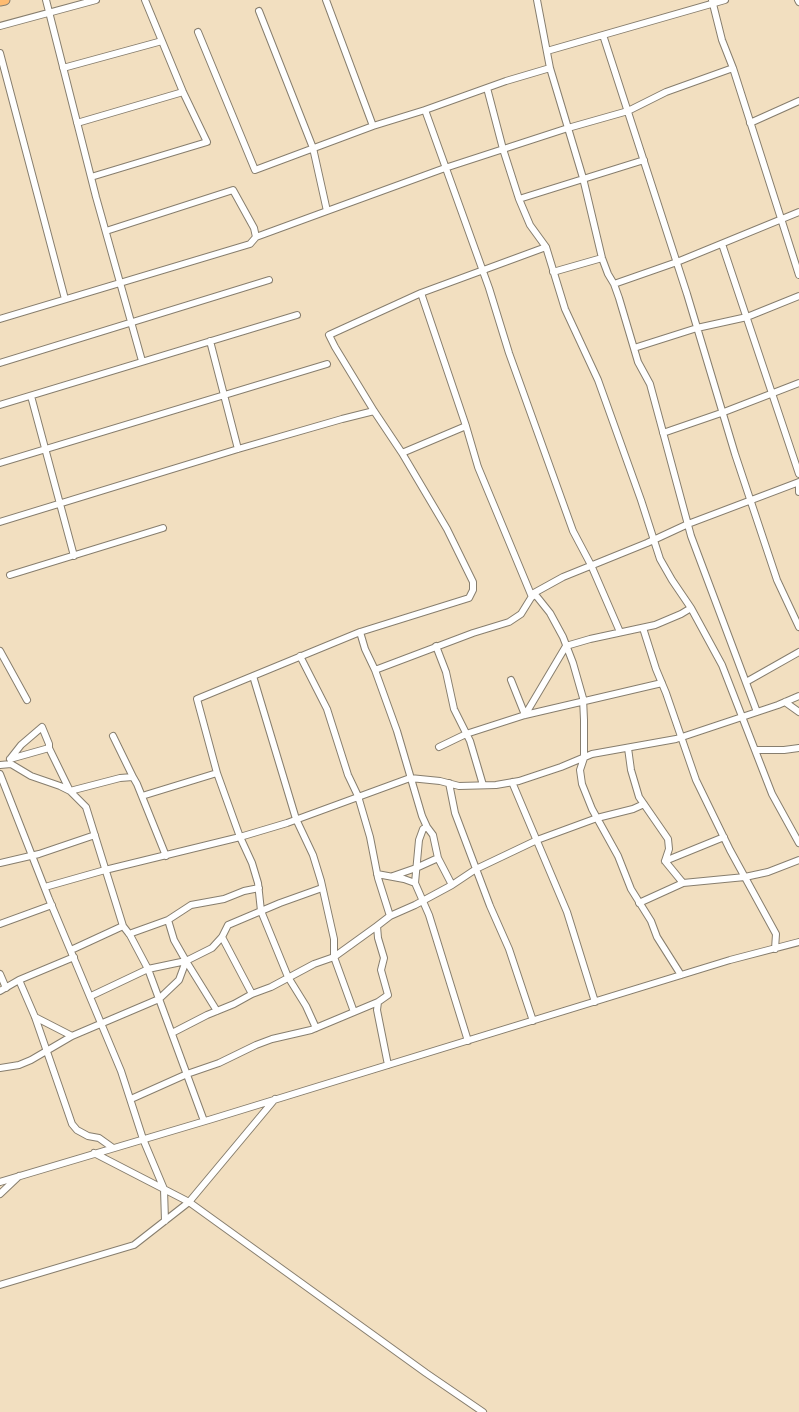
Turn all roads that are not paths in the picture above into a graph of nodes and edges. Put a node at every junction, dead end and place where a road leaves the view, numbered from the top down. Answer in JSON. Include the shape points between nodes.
{"nodes":[{"id":1,"x":5,"y":0,"type":"edge"},
{"id":2,"x":46,"y":0,"type":"edge"},
{"id":3,"x":96,"y":0,"type":"edge"},
{"id":4,"x":145,"y":0,"type":"edge"},
{"id":5,"x":326,"y":0,"type":"edge"},
{"id":6,"x":537,"y":0,"type":"edge"},
{"id":7,"x":725,"y":0,"type":"edge"},
{"id":8,"x":0,"y":1,"type":"edge"},
{"id":9,"x":712,"y":2,"type":"edge"},
{"id":10,"x":259,"y":11,"type":"dead end"},
{"id":11,"x":48,"y":13,"type":"junction"},
{"id":12,"x":0,"y":26,"type":"edge"},
{"id":13,"x":198,"y":32,"type":"dead end"},
{"id":14,"x":603,"y":35,"type":"junction"},
{"id":15,"x":162,"y":41,"type":"junction"},
{"id":16,"x":547,"y":51,"type":"junction"},
{"id":17,"x":0,"y":53,"type":"edge"},
{"id":18,"x":63,"y":68,"type":"junction"},
{"id":19,"x":550,"y":68,"type":"junction"},
{"id":20,"x":733,"y":68,"type":"junction"},
{"id":21,"x":8,"y":84,"type":"junction"},
{"id":22,"x":0,"y":86,"type":"edge"},
{"id":23,"x":487,"y":88,"type":"junction"},
{"id":24,"x":183,"y":92,"type":"junction"},
{"id":25,"x":799,"y":101,"type":"edge"},
{"id":26,"x":425,"y":110,"type":"junction"},
{"id":27,"x":628,"y":111,"type":"junction"},
{"id":28,"x":77,"y":123,"type":"junction"},
{"id":29,"x":750,"y":123,"type":"junction"},
{"id":30,"x":373,"y":126,"type":"junction"},
{"id":31,"x":568,"y":128,"type":"junction"},
{"id":32,"x":313,"y":148,"type":"junction"},
{"id":33,"x":503,"y":149,"type":"junction"},
{"id":34,"x":644,"y":160,"type":"junction"},
{"id":35,"x":445,"y":168,"type":"junction"},
{"id":36,"x":91,"y":178,"type":"junction"},
{"id":37,"x":583,"y":178,"type":"junction"},
{"id":38,"x":520,"y":199,"type":"junction"},
{"id":39,"x":327,"y":211,"type":"junction"},
{"id":40,"x":799,"y":212,"type":"edge"},
{"id":41,"x":781,"y":221,"type":"junction"},
{"id":42,"x":106,"y":230,"type":"junction"},
{"id":43,"x":256,"y":237,"type":"junction"},
{"id":44,"x":722,"y":244,"type":"junction"},
{"id":45,"x":546,"y":247,"type":"junction"},
{"id":46,"x":602,"y":258,"type":"junction"},
{"id":47,"x":676,"y":262,"type":"junction"},
{"id":48,"x":481,"y":270,"type":"junction"},
{"id":49,"x":553,"y":272,"type":"junction"},
{"id":50,"x":799,"y":275,"type":"edge"},
{"id":51,"x":270,"y":280,"type":"dead end"},
{"id":52,"x":121,"y":283,"type":"junction"},
{"id":53,"x":614,"y":284,"type":"junction"},
{"id":54,"x":421,"y":293,"type":"junction"},
{"id":55,"x":799,"y":296,"type":"edge"},
{"id":56,"x":65,"y":299,"type":"junction"},
{"id":57,"x":297,"y":315,"type":"dead end"},
{"id":58,"x":747,"y":317,"type":"junction"},
{"id":59,"x":0,"y":319,"type":"edge"},
{"id":60,"x":131,"y":322,"type":"junction"},
{"id":61,"x":697,"y":328,"type":"junction"},
{"id":62,"x":210,"y":342,"type":"junction"},
{"id":63,"x":634,"y":348,"type":"junction"},
{"id":64,"x":142,"y":361,"type":"junction"},
{"id":65,"x":0,"y":363,"type":"edge"},
{"id":66,"x":327,"y":364,"type":"dead end"},
{"id":67,"x":799,"y":383,"type":"edge"},
{"id":68,"x":225,"y":394,"type":"junction"},
{"id":69,"x":771,"y":394,"type":"junction"},
{"id":70,"x":31,"y":396,"type":"junction"},
{"id":71,"x":0,"y":405,"type":"edge"},
{"id":72,"x":374,"y":411,"type":"junction"},
{"id":73,"x":724,"y":412,"type":"junction"},
{"id":74,"x":466,"y":426,"type":"junction"},
{"id":75,"x":663,"y":433,"type":"junction"},
{"id":76,"x":238,"y":449,"type":"junction"},
{"id":77,"x":45,"y":450,"type":"junction"},
{"id":78,"x":402,"y":453,"type":"junction"},
{"id":79,"x":0,"y":463,"type":"edge"},
{"id":80,"x":799,"y":474,"type":"edge"},
{"id":81,"x":799,"y":482,"type":"edge"},
{"id":82,"x":799,"y":487,"type":"edge"},
{"id":83,"x":799,"y":492,"type":"edge"},
{"id":84,"x":750,"y":499,"type":"junction"},
{"id":85,"x":60,"y":503,"type":"junction"},
{"id":86,"x":0,"y":522,"type":"edge"},
{"id":87,"x":688,"y":524,"type":"junction"},
{"id":88,"x":164,"y":528,"type":"dead end"},
{"id":89,"x":653,"y":540,"type":"junction"},
{"id":90,"x":74,"y":556,"type":"junction"},
{"id":91,"x":591,"y":565,"type":"junction"},
{"id":92,"x":10,"y":576,"type":"dead end"},
{"id":93,"x":533,"y":595,"type":"junction"},
{"id":94,"x":691,"y":608,"type":"junction"},
{"id":95,"x":799,"y":626,"type":"edge"},
{"id":96,"x":643,"y":628,"type":"junction"},
{"id":97,"x":360,"y":632,"type":"junction"},
{"id":98,"x":620,"y":632,"type":"junction"},
{"id":99,"x":436,"y":646,"type":"junction"},
{"id":100,"x":566,"y":646,"type":"junction"},
{"id":101,"x":0,"y":651,"type":"edge"},
{"id":102,"x":799,"y":652,"type":"edge"},
{"id":103,"x":300,"y":656,"type":"junction"},
{"id":104,"x":375,"y":670,"type":"junction"},
{"id":105,"x":253,"y":676,"type":"junction"},
{"id":106,"x":512,"y":680,"type":"dead end"},
{"id":107,"x":746,"y":682,"type":"junction"},
{"id":108,"x":662,"y":684,"type":"junction"},
{"id":109,"x":799,"y":696,"type":"edge"},
{"id":110,"x":27,"y":700,"type":"dead end"},
{"id":111,"x":583,"y":702,"type":"junction"},
{"id":112,"x":785,"y":702,"type":"junction"},
{"id":113,"x":756,"y":712,"type":"junction"},
{"id":114,"x":799,"y":712,"type":"edge"},
{"id":115,"x":526,"y":714,"type":"junction"},
{"id":116,"x":742,"y":716,"type":"junction"},
{"id":117,"x":466,"y":734,"type":"junction"},
{"id":118,"x":112,"y":736,"type":"dead end"},
{"id":119,"x":681,"y":737,"type":"junction"},
{"id":120,"x":439,"y":747,"type":"dead end"},
{"id":121,"x":49,"y":748,"type":"junction"},
{"id":122,"x":628,"y":748,"type":"junction"},
{"id":123,"x":799,"y":748,"type":"edge"},
{"id":124,"x":755,"y":750,"type":"junction"},
{"id":125,"x":584,"y":758,"type":"junction"},
{"id":126,"x":10,"y":759,"type":"junction"},
{"id":127,"x":0,"y":764,"type":"edge"},
{"id":128,"x":217,"y":773,"type":"junction"},
{"id":129,"x":0,"y":774,"type":"edge"},
{"id":130,"x":133,"y":777,"type":"junction"},
{"id":131,"x":410,"y":778,"type":"junction"},
{"id":132,"x":512,"y":782,"type":"junction"},
{"id":133,"x":450,"y":783,"type":"junction"},
{"id":134,"x":483,"y":786,"type":"junction"},
{"id":135,"x":70,"y":791,"type":"junction"},
{"id":136,"x":142,"y":796,"type":"junction"},
{"id":137,"x":358,"y":796,"type":"junction"},
{"id":138,"x":644,"y":804,"type":"junction"},
{"id":139,"x":597,"y":818,"type":"junction"},
{"id":140,"x":296,"y":819,"type":"junction"},
{"id":141,"x":426,"y":827,"type":"junction"},
{"id":142,"x":95,"y":836,"type":"junction"},
{"id":143,"x":724,"y":837,"type":"junction"},
{"id":144,"x":240,"y":838,"type":"junction"},
{"id":145,"x":537,"y":840,"type":"junction"},
{"id":146,"x":799,"y":843,"type":"edge"},
{"id":147,"x":33,"y":855,"type":"junction"},
{"id":148,"x":166,"y":856,"type":"junction"},
{"id":149,"x":438,"y":858,"type":"junction"},
{"id":150,"x":799,"y":860,"type":"edge"},
{"id":151,"x":665,"y":861,"type":"junction"},
{"id":152,"x":0,"y":863,"type":"edge"},
{"id":153,"x":416,"y":868,"type":"junction"},
{"id":154,"x":476,"y":869,"type":"junction"},
{"id":155,"x":105,"y":870,"type":"junction"},
{"id":156,"x":377,"y":874,"type":"junction"},
{"id":157,"x":390,"y":876,"type":"junction"},
{"id":158,"x":744,"y":877,"type":"junction"},
{"id":159,"x":414,"y":883,"type":"junction"},
{"id":160,"x":683,"y":884,"type":"junction"},
{"id":161,"x":452,"y":885,"type":"junction"},
{"id":162,"x":45,"y":887,"type":"junction"},
{"id":163,"x":259,"y":888,"type":"junction"},
{"id":164,"x":322,"y":888,"type":"junction"},
{"id":165,"x":422,"y":901,"type":"junction"},
{"id":166,"x":639,"y":903,"type":"junction"},
{"id":167,"x":52,"y":904,"type":"junction"},
{"id":168,"x":261,"y":911,"type":"junction"},
{"id":169,"x":390,"y":916,"type":"junction"},
{"id":170,"x":168,"y":920,"type":"junction"},
{"id":171,"x":0,"y":924,"type":"edge"},
{"id":172,"x":123,"y":926,"type":"junction"},
{"id":173,"x":377,"y":926,"type":"junction"},
{"id":174,"x":128,"y":934,"type":"junction"},
{"id":175,"x":222,"y":937,"type":"junction"},
{"id":176,"x":799,"y":942,"type":"edge"},
{"id":177,"x":775,"y":949,"type":"junction"},
{"id":178,"x":71,"y":950,"type":"junction"},
{"id":179,"x":334,"y":956,"type":"junction"},
{"id":180,"x":74,"y":957,"type":"junction"},
{"id":181,"x":186,"y":961,"type":"junction"},
{"id":182,"x":148,"y":968,"type":"junction"},
{"id":183,"x":0,"y":974,"type":"edge"},
{"id":184,"x":681,"y":975,"type":"junction"},
{"id":185,"x":288,"y":977,"type":"junction"},
{"id":186,"x":19,"y":980,"type":"junction"},
{"id":187,"x":3,"y":989,"type":"edge"},
{"id":188,"x":252,"y":994,"type":"junction"},
{"id":189,"x":91,"y":996,"type":"junction"},
{"id":190,"x":159,"y":999,"type":"junction"},
{"id":191,"x":378,"y":1002,"type":"junction"},
{"id":192,"x":595,"y":1002,"type":"junction"},
{"id":193,"x":217,"y":1011,"type":"junction"},
{"id":194,"x":354,"y":1012,"type":"junction"},
{"id":195,"x":36,"y":1018,"type":"junction"},
{"id":196,"x":533,"y":1021,"type":"junction"},
{"id":197,"x":102,"y":1024,"type":"junction"},
{"id":198,"x":316,"y":1028,"type":"junction"},
{"id":199,"x":172,"y":1033,"type":"junction"},
{"id":200,"x":72,"y":1036,"type":"junction"},
{"id":201,"x":468,"y":1041,"type":"junction"},
{"id":202,"x":47,"y":1049,"type":"junction"},
{"id":203,"x":388,"y":1065,"type":"junction"},
{"id":204,"x":0,"y":1068,"type":"edge"},
{"id":205,"x":187,"y":1074,"type":"junction"},
{"id":206,"x":275,"y":1098,"type":"junction"},
{"id":207,"x":130,"y":1100,"type":"junction"},
{"id":208,"x":204,"y":1121,"type":"junction"},
{"id":209,"x":143,"y":1139,"type":"junction"},
{"id":210,"x":113,"y":1148,"type":"junction"},
{"id":211,"x":94,"y":1153,"type":"junction"},
{"id":212,"x":20,"y":1176,"type":"junction"},
{"id":213,"x":0,"y":1182,"type":"edge"},
{"id":214,"x":164,"y":1189,"type":"junction"},
{"id":215,"x":0,"y":1194,"type":"edge"},
{"id":216,"x":189,"y":1202,"type":"junction"},
{"id":217,"x":165,"y":1221,"type":"junction"},
{"id":218,"x":0,"y":1285,"type":"edge"},
{"id":219,"x":483,"y":1412,"type":"edge"}],
"edges":[{"from":1,"to":8,"type":"highway"},
{"from":2,"to":11,"type":"street"},
{"from":3,"to":11,"type":"street"},
{"from":4,"to":15,"type":"street"},
{"from":5,"to":30,"type":"street"},
{"from":6,"to":16,"type":"street"},
{"from":7,"to":9,"type":"street"},
{"from":9,"to":14,"type":"street"},
{"from":9,"to":20,"type":"street"},
{"from":10,"to":32,"type":"street"},
{"from":11,"to":12,"type":"street"},
{"from":11,"to":18,"type":"street"},
{"from":13,"to":32,"type":"street","via":[[255,170]]},
{"from":14,"to":16,"type":"street"},
{"from":14,"to":27,"type":"street"},
{"from":15,"to":18,"type":"street"},
{"from":15,"to":24,"type":"street"},
{"from":16,"to":19,"type":"street"},
{"from":17,"to":21,"type":"street"},
{"from":18,"to":28,"type":"street"},
{"from":19,"to":23,"type":"street"},
{"from":19,"to":31,"type":"street"},
{"from":20,"to":27,"type":"street","via":[[666,92]]},
{"from":20,"to":29,"type":"street"},
{"from":21,"to":22,"type":"street"},
{"from":21,"to":56,"type":"street"},
{"from":23,"to":26,"type":"street"},
{"from":23,"to":33,"type":"street"},
{"from":24,"to":28,"type":"street"},
{"from":24,"to":36,"type":"street","via":[[207,142]]},
{"from":25,"to":29,"type":"street"},
{"from":26,"to":30,"type":"street"},
{"from":26,"to":35,"type":"street"},
{"from":27,"to":31,"type":"street"},
{"from":27,"to":34,"type":"street"},
{"from":28,"to":36,"type":"street"},
{"from":29,"to":41,"type":"street"},
{"from":30,"to":32,"type":"street"},
{"from":31,"to":33,"type":"street"},
{"from":31,"to":37,"type":"street"},
{"from":32,"to":39,"type":"street"},
{"from":33,"to":35,"type":"street"},
{"from":33,"to":38,"type":"street"},
{"from":34,"to":37,"type":"street"},
{"from":34,"to":47,"type":"street"},
{"from":35,"to":39,"type":"street"},
{"from":35,"to":48,"type":"street"},
{"from":36,"to":42,"type":"street"},
{"from":37,"to":38,"type":"street"},
{"from":37,"to":46,"type":"street"},
{"from":38,"to":45,"type":"street","via":[[530,225]]},
{"from":39,"to":43,"type":"street"},
{"from":40,"to":41,"type":"street"},
{"from":41,"to":44,"type":"street"},
{"from":41,"to":50,"type":"street"},
{"from":42,"to":43,"type":"street","via":[[234,190]]},
{"from":42,"to":52,"type":"street"},
{"from":43,"to":52,"type":"street","via":[[250,244]]},
{"from":44,"to":47,"type":"street"},
{"from":44,"to":58,"type":"street"},
{"from":45,"to":48,"type":"street"},
{"from":45,"to":49,"type":"street"},
{"from":46,"to":49,"type":"street"},
{"from":46,"to":53,"type":"street"},
{"from":47,"to":53,"type":"street"},
{"from":47,"to":61,"type":"street"},
{"from":48,"to":54,"type":"street"},
{"from":48,"to":91,"type":"street","via":[[573,531]]},
{"from":49,"to":89,"type":"street","via":[[565,309],[598,380]]},
{"from":51,"to":60,"type":"street"},
{"from":52,"to":56,"type":"street"},
{"from":52,"to":60,"type":"street"},
{"from":53,"to":63,"type":"street"},
{"from":54,"to":72,"type":"street","via":[[329,335]]},
{"from":54,"to":74,"type":"street"},
{"from":55,"to":58,"type":"street"},
{"from":56,"to":59,"type":"street"},
{"from":57,"to":62,"type":"street"},
{"from":58,"to":61,"type":"street"},
{"from":58,"to":69,"type":"street"},
{"from":60,"to":64,"type":"street"},
{"from":60,"to":65,"type":"street"},
{"from":61,"to":63,"type":"street"},
{"from":61,"to":73,"type":"street"},
{"from":62,"to":64,"type":"street"},
{"from":62,"to":68,"type":"street"},
{"from":63,"to":75,"type":"street","via":[[650,384]]},
{"from":64,"to":70,"type":"street"},
{"from":66,"to":68,"type":"street"},
{"from":67,"to":69,"type":"street"},
{"from":68,"to":76,"type":"street"},
{"from":68,"to":77,"type":"street"},
{"from":69,"to":73,"type":"street"},
{"from":69,"to":80,"type":"street"},
{"from":70,"to":71,"type":"street"},
{"from":70,"to":77,"type":"street"},
{"from":72,"to":76,"type":"street"},
{"from":72,"to":78,"type":"street"},
{"from":73,"to":75,"type":"street"},
{"from":73,"to":84,"type":"street"},
{"from":74,"to":78,"type":"street"},
{"from":74,"to":93,"type":"street","via":[[478,467]]},
{"from":75,"to":87,"type":"street"},
{"from":76,"to":85,"type":"street"},
{"from":77,"to":79,"type":"street"},
{"from":77,"to":85,"type":"street"},
{"from":78,"to":97,"type":"street","via":[[447,529],[473,582],[473,590],[469,598]]},
{"from":81,"to":84,"type":"street"},
{"from":82,"to":83,"type":"street"},
{"from":84,"to":87,"type":"street"},
{"from":84,"to":95,"type":"street","via":[[778,580]]},
{"from":85,"to":86,"type":"street"},
{"from":85,"to":90,"type":"street"},
{"from":87,"to":89,"type":"street"},
{"from":87,"to":107,"type":"street"},
{"from":88,"to":90,"type":"street"},
{"from":89,"to":91,"type":"street"},
{"from":89,"to":94,"type":"street","via":[[660,559]]},
{"from":90,"to":92,"type":"street"},
{"from":91,"to":93,"type":"street","via":[[563,576]]},
{"from":91,"to":98,"type":"street"},
{"from":93,"to":99,"type":"street","via":[[521,614],[509,622]]},
{"from":93,"to":100,"type":"street","via":[[550,613]]},
{"from":94,"to":96,"type":"street"},
{"from":94,"to":116,"type":"street","via":[[722,665]]},
{"from":96,"to":98,"type":"street"},
{"from":96,"to":108,"type":"street"},
{"from":97,"to":103,"type":"street"},
{"from":97,"to":104,"type":"street"},
{"from":98,"to":100,"type":"street"},
{"from":99,"to":104,"type":"street"},
{"from":99,"to":117,"type":"street","via":[[454,709]]},
{"from":100,"to":111,"type":"street"},
{"from":100,"to":115,"type":"street"},
{"from":101,"to":110,"type":"street"},
{"from":102,"to":107,"type":"street"},
{"from":103,"to":105,"type":"street"},
{"from":103,"to":137,"type":"street","via":[[327,709]]},
{"from":104,"to":131,"type":"street"},
{"from":105,"to":128,"type":"street","via":[[197,699]]},
{"from":105,"to":140,"type":"street"},
{"from":106,"to":115,"type":"street"},
{"from":107,"to":113,"type":"street"},
{"from":108,"to":111,"type":"street"},
{"from":108,"to":119,"type":"street"},
{"from":109,"to":112,"type":"street"},
{"from":111,"to":115,"type":"street"},
{"from":111,"to":125,"type":"street"},
{"from":112,"to":113,"type":"street"},
{"from":112,"to":114,"type":"street"},
{"from":113,"to":116,"type":"street"},
{"from":115,"to":117,"type":"street"},
{"from":116,"to":119,"type":"street"},
{"from":116,"to":124,"type":"street"},
{"from":117,"to":120,"type":"street"},
{"from":117,"to":134,"type":"street"},
{"from":118,"to":130,"type":"street"},
{"from":119,"to":122,"type":"street"},
{"from":119,"to":143,"type":"street","via":[[696,780]]},
{"from":121,"to":126,"type":"street"},
{"from":121,"to":126,"type":"street","via":[[42,727]]},
{"from":121,"to":135,"type":"street"},
{"from":122,"to":125,"type":"street"},
{"from":122,"to":138,"type":"street","via":[[631,770]]},
{"from":123,"to":124,"type":"street"},
{"from":124,"to":146,"type":"street","via":[[772,794]]},
{"from":125,"to":132,"type":"street"},
{"from":125,"to":139,"type":"street","via":[[580,770],[582,784]]},
{"from":126,"to":127,"type":"street"},
{"from":127,"to":135,"type":"street","via":[[11,764],[31,776]]},
{"from":128,"to":136,"type":"street"},
{"from":128,"to":144,"type":"street"},
{"from":129,"to":147,"type":"street"},
{"from":130,"to":135,"type":"street"},
{"from":130,"to":136,"type":"street"},
{"from":131,"to":133,"type":"street"},
{"from":131,"to":137,"type":"street"},
{"from":131,"to":141,"type":"street"},
{"from":132,"to":134,"type":"street"},
{"from":132,"to":145,"type":"street"},
{"from":133,"to":134,"type":"street"},
{"from":133,"to":154,"type":"street","via":[[455,813]]},
{"from":135,"to":142,"type":"street","via":[[86,807]]},
{"from":136,"to":148,"type":"street"},
{"from":137,"to":140,"type":"street"},
{"from":137,"to":156,"type":"street"},
{"from":138,"to":139,"type":"street"},
{"from":138,"to":151,"type":"street","via":[[668,839]]},
{"from":139,"to":145,"type":"street"},
{"from":139,"to":166,"type":"street"},
{"from":140,"to":144,"type":"street"},
{"from":140,"to":164,"type":"street","via":[[313,855]]},
{"from":141,"to":149,"type":"street","via":[[432,835]]},
{"from":141,"to":153,"type":"street","via":[[419,840]]},
{"from":142,"to":147,"type":"street"},
{"from":142,"to":155,"type":"street"},
{"from":143,"to":151,"type":"street"},
{"from":143,"to":158,"type":"street"},
{"from":144,"to":148,"type":"street"},
{"from":144,"to":163,"type":"street"},
{"from":145,"to":154,"type":"street"},
{"from":145,"to":192,"type":"street","via":[[567,912]]},
{"from":147,"to":152,"type":"street"},
{"from":147,"to":162,"type":"street"},
{"from":148,"to":155,"type":"street"},
{"from":149,"to":153,"type":"street"},
{"from":149,"to":161,"type":"street"},
{"from":150,"to":158,"type":"street"},
{"from":151,"to":160,"type":"street"},
{"from":153,"to":157,"type":"street"},
{"from":153,"to":159,"type":"street"},
{"from":154,"to":161,"type":"street"},
{"from":154,"to":196,"type":"street","via":[[509,949]]},
{"from":155,"to":162,"type":"street"},
{"from":155,"to":172,"type":"street"},
{"from":156,"to":157,"type":"street"},
{"from":156,"to":169,"type":"street"},
{"from":157,"to":159,"type":"street"},
{"from":158,"to":160,"type":"street"},
{"from":158,"to":177,"type":"street","via":[[776,934]]},
{"from":159,"to":165,"type":"street"},
{"from":160,"to":166,"type":"street"},
{"from":161,"to":165,"type":"street"},
{"from":162,"to":167,"type":"street"},
{"from":163,"to":168,"type":"street"},
{"from":163,"to":170,"type":"street","via":[[191,905]]},
{"from":164,"to":168,"type":"street"},
{"from":164,"to":179,"type":"street","via":[[334,939]]},
{"from":165,"to":169,"type":"street"},
{"from":165,"to":201,"type":"street"},
{"from":166,"to":184,"type":"street"},
{"from":167,"to":171,"type":"street"},
{"from":167,"to":178,"type":"street"},
{"from":168,"to":175,"type":"street","via":[[228,925]]},
{"from":168,"to":185,"type":"street"},
{"from":169,"to":173,"type":"street"},
{"from":170,"to":174,"type":"street"},
{"from":170,"to":181,"type":"street","via":[[174,940]]},
{"from":172,"to":174,"type":"street"},
{"from":172,"to":178,"type":"street"},
{"from":173,"to":179,"type":"street"},
{"from":173,"to":191,"type":"street","via":[[384,958],[381,970],[388,995]]},
{"from":174,"to":182,"type":"street"},
{"from":175,"to":181,"type":"street","via":[[212,948]]},
{"from":175,"to":188,"type":"street"},
{"from":176,"to":177,"type":"street"},
{"from":177,"to":184,"type":"street"},
{"from":178,"to":180,"type":"street"},
{"from":179,"to":185,"type":"street"},
{"from":179,"to":194,"type":"street"},
{"from":180,"to":186,"type":"street"},
{"from":180,"to":189,"type":"street"},
{"from":181,"to":182,"type":"street"},
{"from":181,"to":190,"type":"street","via":[[179,980]]},
{"from":181,"to":193,"type":"street"},
{"from":182,"to":189,"type":"street"},
{"from":182,"to":190,"type":"street"},
{"from":183,"to":187,"type":"street"},
{"from":184,"to":192,"type":"street"},
{"from":185,"to":188,"type":"street"},
{"from":185,"to":198,"type":"street"},
{"from":186,"to":187,"type":"street"},
{"from":186,"to":195,"type":"street"},
{"from":188,"to":193,"type":"street"},
{"from":189,"to":197,"type":"street"},
{"from":190,"to":197,"type":"street"},
{"from":190,"to":199,"type":"street"},
{"from":191,"to":194,"type":"street"},
{"from":191,"to":203,"type":"street"},
{"from":192,"to":196,"type":"street"},
{"from":193,"to":199,"type":"street"},
{"from":194,"to":198,"type":"street"},
{"from":195,"to":200,"type":"street"},
{"from":195,"to":202,"type":"street"},
{"from":196,"to":201,"type":"street"},
{"from":197,"to":200,"type":"street"},
{"from":197,"to":207,"type":"street","via":[[122,1071]]},
{"from":198,"to":205,"type":"street","via":[[272,1040]]},
{"from":199,"to":205,"type":"street"},
{"from":200,"to":202,"type":"street"},
{"from":201,"to":203,"type":"street"},
{"from":202,"to":204,"type":"street","via":[[25,1062]]},
{"from":202,"to":210,"type":"street","via":[[72,1124],[77,1130],[99,1138]]},
{"from":203,"to":206,"type":"street"},
{"from":205,"to":207,"type":"street"},
{"from":205,"to":208,"type":"street"},
{"from":206,"to":208,"type":"street"},
{"from":206,"to":216,"type":"street"},
{"from":207,"to":209,"type":"street"},
{"from":208,"to":209,"type":"street"},
{"from":209,"to":210,"type":"street"},
{"from":209,"to":214,"type":"street"},
{"from":210,"to":211,"type":"street"},
{"from":211,"to":212,"type":"street"},
{"from":211,"to":214,"type":"street"},
{"from":212,"to":213,"type":"street"},
{"from":212,"to":215,"type":"street"},
{"from":214,"to":216,"type":"street"},
{"from":214,"to":217,"type":"street"},
{"from":216,"to":217,"type":"street"},
{"from":216,"to":219,"type":"street"},
{"from":217,"to":218,"type":"street","via":[[134,1245]]}]}
